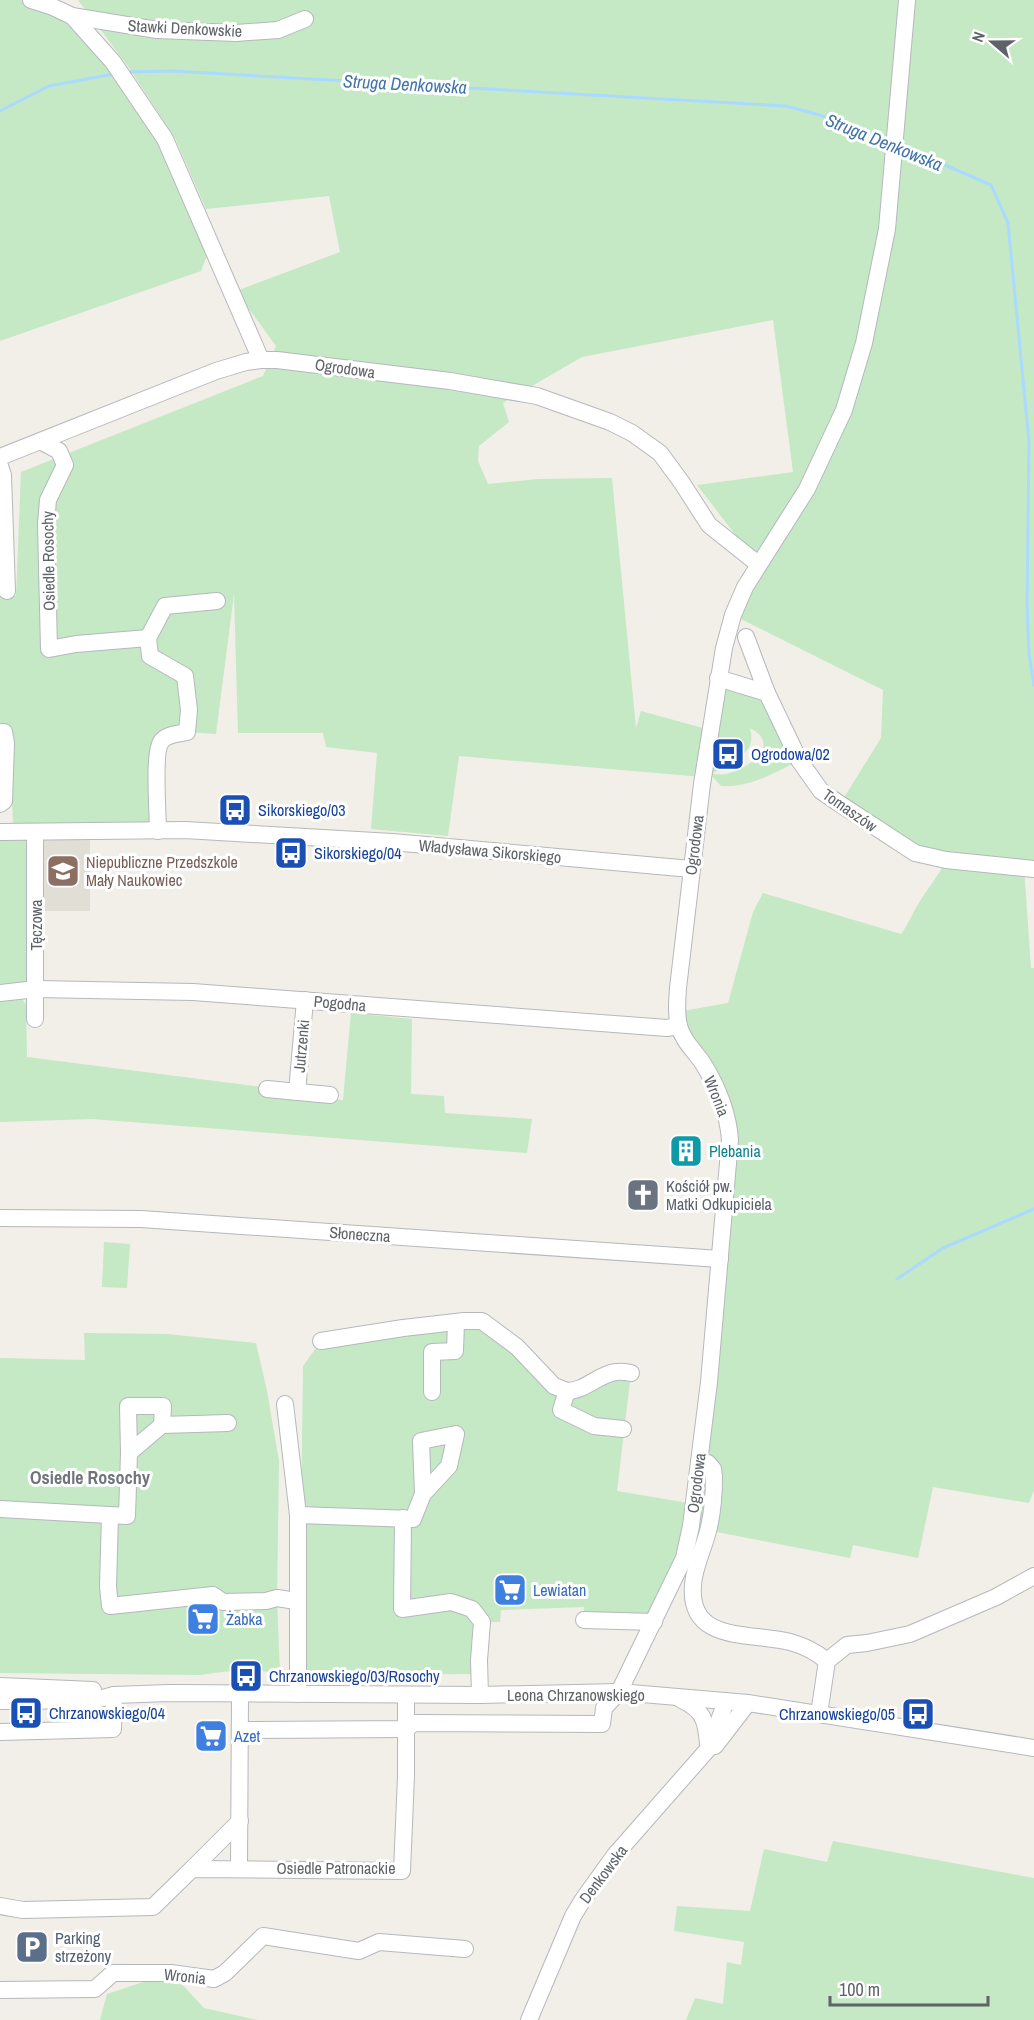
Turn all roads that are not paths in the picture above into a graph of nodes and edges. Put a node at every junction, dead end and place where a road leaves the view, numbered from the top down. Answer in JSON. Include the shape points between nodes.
{"nodes":[{"id":1,"x":31,"y":0,"type":"edge"},
{"id":2,"x":907,"y":0,"type":"edge"},
{"id":3,"x":72,"y":16,"type":"junction"},
{"id":4,"x":305,"y":19,"type":"dead end"},
{"id":5,"x":261,"y":360,"type":"junction"},
{"id":6,"x":42,"y":442,"type":"junction"},
{"id":7,"x":0,"y":457,"type":"edge"},
{"id":8,"x":0,"y":466,"type":"edge"},
{"id":9,"x":3,"y":561,"type":"edge"},
{"id":10,"x":758,"y":564,"type":"junction"},
{"id":11,"x":7,"y":591,"type":"dead end"},
{"id":12,"x":217,"y":601,"type":"dead end"},
{"id":13,"x":148,"y":638,"type":"junction"},
{"id":14,"x":746,"y":638,"type":"dead end"},
{"id":15,"x":718,"y":678,"type":"junction"},
{"id":16,"x":767,"y":693,"type":"junction"},
{"id":17,"x":0,"y":732,"type":"edge"},
{"id":18,"x":0,"y":804,"type":"edge"},
{"id":19,"x":158,"y":831,"type":"junction"},
{"id":20,"x":0,"y":832,"type":"edge"},
{"id":21,"x":35,"y":832,"type":"junction"},
{"id":22,"x":691,"y":869,"type":"junction"},
{"id":23,"x":1034,"y":869,"type":"edge"},
{"id":24,"x":36,"y":989,"type":"junction"},
{"id":25,"x":0,"y":993,"type":"edge"},
{"id":26,"x":305,"y":1000,"type":"junction"},
{"id":27,"x":34,"y":1019,"type":"dead end"},
{"id":28,"x":678,"y":1019,"type":"junction"},
{"id":29,"x":267,"y":1089,"type":"dead end"},
{"id":30,"x":297,"y":1092,"type":"junction"},
{"id":31,"x":330,"y":1095,"type":"dead end"},
{"id":32,"x":0,"y":1218,"type":"edge"},
{"id":33,"x":720,"y":1259,"type":"junction"},
{"id":34,"x":456,"y":1322,"type":"junction"},
{"id":35,"x":321,"y":1341,"type":"dead end"},
{"id":36,"x":631,"y":1372,"type":"dead end"},
{"id":37,"x":567,"y":1391,"type":"junction"},
{"id":38,"x":432,"y":1392,"type":"dead end"},
{"id":39,"x":285,"y":1404,"type":"dead end"},
{"id":40,"x":228,"y":1424,"type":"dead end"},
{"id":41,"x":162,"y":1425,"type":"junction"},
{"id":42,"x":623,"y":1429,"type":"dead end"},
{"id":43,"x":129,"y":1453,"type":"junction"},
{"id":44,"x":699,"y":1462,"type":"junction"},
{"id":45,"x":423,"y":1494,"type":"dead end"},
{"id":46,"x":0,"y":1509,"type":"edge"},
{"id":47,"x":110,"y":1515,"type":"junction"},
{"id":48,"x":298,"y":1515,"type":"junction"},
{"id":49,"x":403,"y":1518,"type":"junction"},
{"id":50,"x":1034,"y":1576,"type":"edge"},
{"id":51,"x":296,"y":1601,"type":"junction"},
{"id":52,"x":584,"y":1620,"type":"dead end"},
{"id":53,"x":654,"y":1622,"type":"junction"},
{"id":54,"x":827,"y":1661,"type":"junction"},
{"id":55,"x":0,"y":1686,"type":"edge"},
{"id":56,"x":619,"y":1692,"type":"junction"},
{"id":57,"x":240,"y":1694,"type":"junction"},
{"id":58,"x":298,"y":1694,"type":"junction"},
{"id":59,"x":114,"y":1695,"type":"junction"},
{"id":60,"x":406,"y":1695,"type":"junction"},
{"id":61,"x":480,"y":1695,"type":"junction"},
{"id":62,"x":675,"y":1696,"type":"junction"},
{"id":63,"x":0,"y":1701,"type":"edge"},
{"id":64,"x":726,"y":1701,"type":"junction"},
{"id":65,"x":748,"y":1703,"type":"junction"},
{"id":66,"x":819,"y":1714,"type":"junction"},
{"id":67,"x":406,"y":1729,"type":"junction"},
{"id":68,"x":240,"y":1730,"type":"junction"},
{"id":69,"x":0,"y":1732,"type":"edge"},
{"id":70,"x":709,"y":1748,"type":"junction"},
{"id":71,"x":1034,"y":1748,"type":"edge"},
{"id":72,"x":240,"y":1821,"type":"junction"},
{"id":73,"x":192,"y":1869,"type":"junction"},
{"id":74,"x":239,"y":1869,"type":"junction"},
{"id":75,"x":0,"y":1906,"type":"edge"},
{"id":76,"x":465,"y":1949,"type":"dead end"},
{"id":77,"x":0,"y":1990,"type":"edge"},
{"id":78,"x":529,"y":2020,"type":"edge"}],
"edges":[{"from":1,"to":3,"type":"street","name":"Stawki Denkowskie"},
{"from":2,"to":10,"type":"street","name":"Ogrodowa","via":[[887,229],[864,343],[843,410],[807,489]]},
{"from":3,"to":4,"type":"street","name":"Stawki Denkowskie","via":[[157,30],[236,33],[278,30]]},
{"from":3,"to":5,"type":"street","via":[[113,62],[165,139]]},
{"from":5,"to":6,"type":"street","via":[[216,371]]},
{"from":5,"to":10,"type":"street","name":"Ogrodowa","via":[[494,388],[537,396],[610,422],[660,453],[709,525]]},
{"from":6,"to":7,"type":"street"},
{"from":6,"to":13,"type":"street","name":"Osiedle Rosochy","via":[[58,451],[65,465],[46,512],[49,649]]},
{"from":8,"to":9,"type":"street"},
{"from":9,"to":11,"type":"street"},
{"from":10,"to":15,"type":"street","name":"Ogrodowa","via":[[733,615]]},
{"from":12,"to":13,"type":"street","via":[[165,606]]},
{"from":13,"to":19,"type":"street","via":[[150,657],[185,676],[189,710],[187,732],[162,740],[157,753]]},
{"from":14,"to":16,"type":"street","name":"Tomaszów"},
{"from":15,"to":16,"type":"street"},
{"from":15,"to":22,"type":"street","name":"Ogrodowa"},
{"from":16,"to":23,"type":"street","name":"Tomaszów","via":[[800,760],[821,791],[840,804],[915,853]]},
{"from":17,"to":18,"type":"street","via":[[4,732],[6,743],[4,801]]},
{"from":19,"to":21,"type":"street","name":"Władysława Sikorskiego"},
{"from":19,"to":22,"type":"street","name":"Władysława Sikorskiego","via":[[392,842]]},
{"from":20,"to":21,"type":"street","name":"Władysława Sikorskiego"},
{"from":21,"to":24,"type":"street","name":"Tęczowa"},
{"from":22,"to":28,"type":"street","name":"Ogrodowa"},
{"from":24,"to":25,"type":"street","name":"Pogodna"},
{"from":24,"to":26,"type":"street","name":"Pogodna","via":[[193,992]]},
{"from":24,"to":27,"type":"street","name":"Tęczowa"},
{"from":26,"to":28,"type":"street","name":"Pogodna","via":[[656,1027]]},
{"from":26,"to":30,"type":"street","name":"Jutrzenki"},
{"from":28,"to":33,"type":"street","name":"Wronia","via":[[684,1039],[718,1091],[730,1131]]},
{"from":29,"to":30,"type":"street","name":"Jutrzenki"},
{"from":30,"to":31,"type":"street","name":"Jutrzenki"},
{"from":32,"to":33,"type":"street","name":"Słoneczna","via":[[141,1219]]},
{"from":33,"to":44,"type":"street","name":"Ogrodowa"},
{"from":34,"to":35,"type":"street"},
{"from":34,"to":37,"type":"street","via":[[474,1320],[489,1325],[517,1347],[554,1386]]},
{"from":34,"to":38,"type":"street","via":[[455,1351],[432,1352]]},
{"from":36,"to":37,"type":"street","via":[[615,1372],[576,1391]]},
{"from":37,"to":42,"type":"street","via":[[561,1410],[594,1426]]},
{"from":39,"to":48,"type":"street"},
{"from":40,"to":41,"type":"street"},
{"from":41,"to":43,"type":"street"},
{"from":41,"to":43,"type":"street","via":[[163,1406],[129,1406]]},
{"from":43,"to":47,"type":"street","via":[[128,1516]]},
{"from":44,"to":53,"type":"street","name":"Ogrodowa","via":[[684,1558]]},
{"from":44,"to":54,"type":"street","via":[[708,1463],[714,1476],[710,1525],[692,1583],[693,1598],[703,1622],[724,1632],[789,1642],[814,1650]]},
{"from":45,"to":49,"type":"street","via":[[413,1519]]},
{"from":46,"to":47,"type":"street"},
{"from":47,"to":51,"type":"street","via":[[110,1606],[213,1595],[223,1602],[277,1598]]},
{"from":48,"to":49,"type":"street"},
{"from":48,"to":51,"type":"street"},
{"from":49,"to":61,"type":"street","via":[[402,1609],[451,1602],[472,1609],[482,1622]]},
{"from":50,"to":54,"type":"street","via":[[910,1634],[847,1645]]},
{"from":51,"to":58,"type":"street"},
{"from":52,"to":53,"type":"street"},
{"from":53,"to":56,"type":"street","name":"Ogrodowa"},
{"from":54,"to":66,"type":"street"},
{"from":55,"to":59,"type":"street","name":"Leona Chrzanowskiego","via":[[96,1690]]},
{"from":56,"to":61,"type":"street","name":"Leona Chrzanowskiego"},
{"from":56,"to":62,"type":"street","name":"Leona Chrzanowskiego"},
{"from":56,"to":67,"type":"street","name":"Ogrodowa","via":[[604,1708],[602,1724],[414,1723]]},
{"from":57,"to":58,"type":"street","name":"Leona Chrzanowskiego"},
{"from":57,"to":59,"type":"street","name":"Leona Chrzanowskiego"},
{"from":57,"to":68,"type":"street"},
{"from":58,"to":60,"type":"street","name":"Leona Chrzanowskiego"},
{"from":59,"to":63,"type":"street","name":"Leona Chrzanowskiego","via":[[95,1700]]},
{"from":59,"to":69,"type":"street","via":[[113,1729]]},
{"from":60,"to":61,"type":"street","name":"Leona Chrzanowskiego"},
{"from":60,"to":67,"type":"street","name":"Osiedle Patronackie"},
{"from":62,"to":64,"type":"street","name":"Leona Chrzanowskiego"},
{"from":62,"to":70,"type":"street","via":[[692,1704],[703,1717]]},
{"from":64,"to":65,"type":"street","name":"Leona Chrzanowskiego"},
{"from":64,"to":70,"type":"street","name":"Denkowska"},
{"from":65,"to":66,"type":"street","name":"Leona Chrzanowskiego"},
{"from":65,"to":70,"type":"street","name":"Denkowska","via":[[716,1746]]},
{"from":66,"to":71,"type":"street","name":"Leona Chrzanowskiego"},
{"from":67,"to":68,"type":"street"},
{"from":67,"to":74,"type":"street","name":"Osiedle Patronackie","via":[[402,1871]]},
{"from":68,"to":72,"type":"street"},
{"from":70,"to":78,"type":"street","name":"Denkowska","via":[[591,1886],[573,1916]]},
{"from":72,"to":73,"type":"street"},
{"from":72,"to":74,"type":"street"},
{"from":73,"to":74,"type":"street","name":"Osiedle Patronackie"},
{"from":73,"to":75,"type":"street","via":[[153,1907],[23,1910]]},
{"from":76,"to":77,"type":"street","name":"Wronia","via":[[379,1942],[359,1951],[263,1936],[214,1979],[171,1973],[113,1973],[94,1989]]}]}
